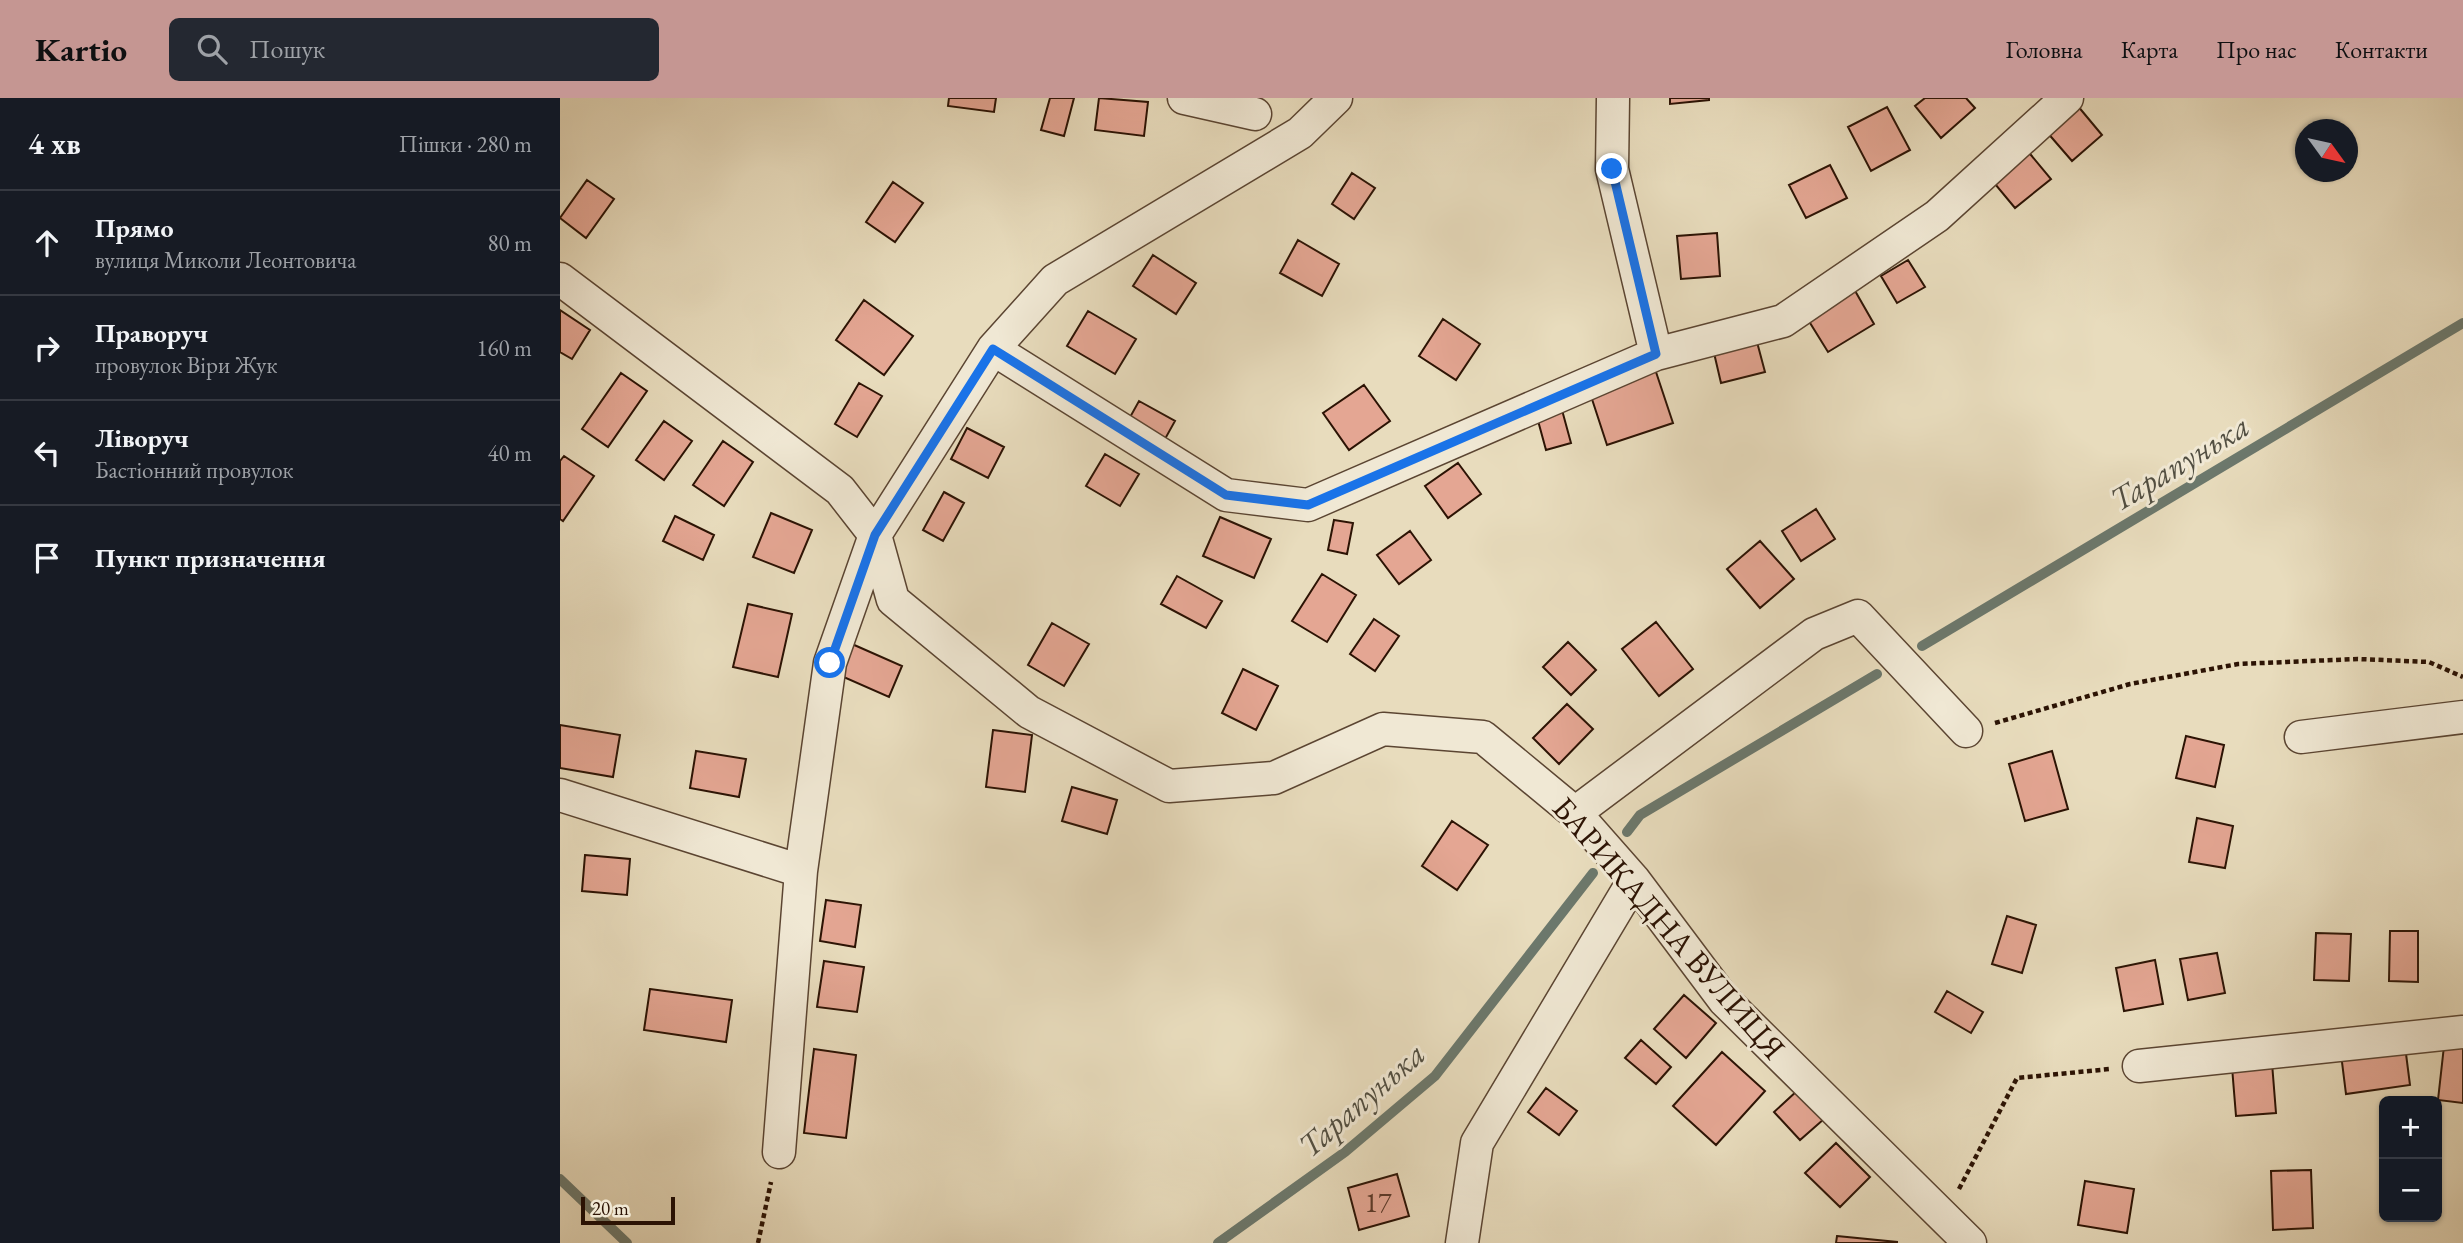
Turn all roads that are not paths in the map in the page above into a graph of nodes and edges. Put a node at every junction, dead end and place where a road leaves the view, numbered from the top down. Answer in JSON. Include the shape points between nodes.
{"nodes":[{"id":1,"x":1185,"y":98,"type":"edge"},
{"id":2,"x":1336,"y":98,"type":"edge"},
{"id":3,"x":1614,"y":98,"type":"edge"},
{"id":4,"x":2067,"y":98,"type":"edge"},
{"id":5,"x":1255,"y":114,"type":"dead end"},
{"id":6,"x":560,"y":279,"type":"edge"},
{"id":7,"x":993,"y":349,"type":"junction"},
{"id":8,"x":1656,"y":354,"type":"junction"},
{"id":9,"x":875,"y":535,"type":"junction"},
{"id":10,"x":2463,"y":717,"type":"edge"},
{"id":11,"x":1966,"y":731,"type":"road end"},
{"id":12,"x":2301,"y":737,"type":"dead end"},
{"id":13,"x":560,"y":794,"type":"edge"},
{"id":14,"x":1575,"y":813,"type":"junction"},
{"id":15,"x":801,"y":871,"type":"junction"},
{"id":16,"x":1634,"y":880,"type":"junction"},
{"id":17,"x":2463,"y":1032,"type":"edge"},
{"id":18,"x":2139,"y":1066,"type":"road end"},
{"id":19,"x":779,"y":1152,"type":"road end"},
{"id":20,"x":1462,"y":1243,"type":"edge"},
{"id":21,"x":1969,"y":1243,"type":"edge"}],
"edges":[{"from":1,"to":5,"type":"street"},
{"from":2,"to":7,"type":"street","via":[[1300,134],[1055,280]]},
{"from":3,"to":8,"type":"street","via":[[1612,169]]},
{"from":4,"to":8,"type":"street","via":[[1937,215],[1783,321]]},
{"from":6,"to":9,"type":"street","name":"БАРИКАДНА ВУЛИЦЯ","via":[[839,490]]},
{"from":7,"to":8,"type":"street","via":[[1226,495],[1308,505]]},
{"from":7,"to":9,"type":"street"},
{"from":9,"to":14,"type":"street","name":"БАРИКАДНА ВУЛИЦЯ","via":[[893,600],[1029,712],[1168,786],[1274,778],[1383,729],[1483,737]]},
{"from":9,"to":15,"type":"street","via":[[830,663]]},
{"from":10,"to":12,"type":"street"},
{"from":11,"to":14,"type":"street","via":[[1858,616],[1814,634]]},
{"from":13,"to":15,"type":"street"},
{"from":14,"to":16,"type":"street","name":"БАРИКАДНА ВУЛИЦЯ"},
{"from":15,"to":19,"type":"street"},
{"from":16,"to":20,"type":"street","via":[[1477,1143]]},
{"from":16,"to":21,"type":"street","name":"БАРИКАДНА ВУЛИЦЯ","via":[[1724,1000]]},
{"from":17,"to":18,"type":"street"}]}
